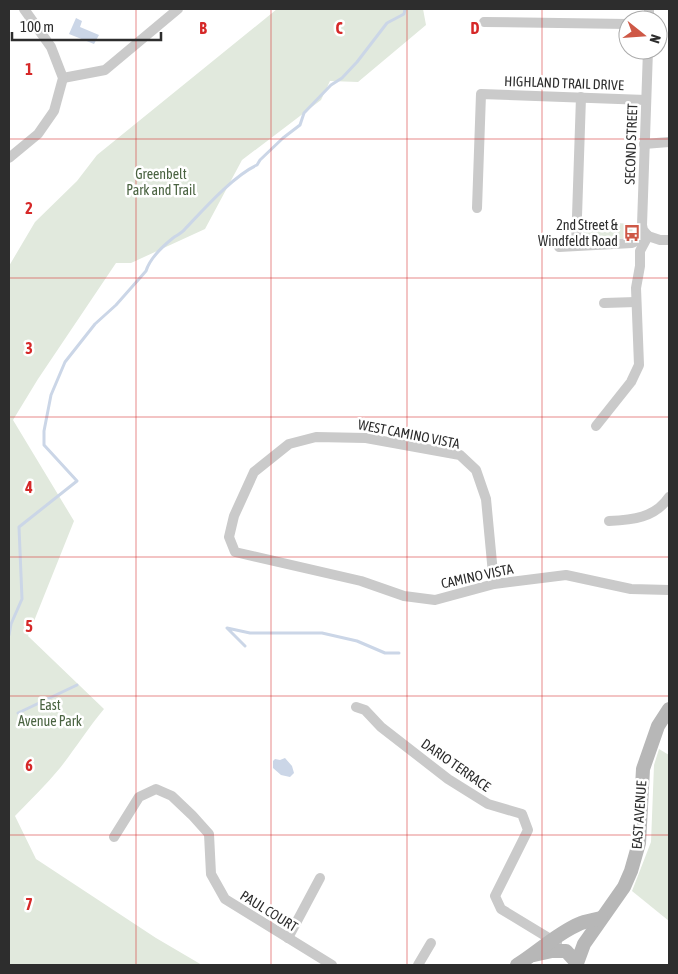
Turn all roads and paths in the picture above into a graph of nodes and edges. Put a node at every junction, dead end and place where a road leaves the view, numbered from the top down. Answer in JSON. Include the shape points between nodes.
{"nodes":[{"id":1,"x":24,"y":9,"type":"edge"},
{"id":2,"x":178,"y":9,"type":"edge"},
{"id":3,"x":484,"y":22,"type":"dead end"},
{"id":4,"x":618,"y":24,"type":"edge"},
{"id":5,"x":648,"y":60,"type":"edge"},
{"id":6,"x":63,"y":78,"type":"junction"},
{"id":7,"x":581,"y":97,"type":"junction"},
{"id":8,"x":646,"y":100,"type":"junction"},
{"id":9,"x":669,"y":142,"type":"edge"},
{"id":10,"x":644,"y":144,"type":"junction"},
{"id":11,"x":9,"y":158,"type":"edge"},
{"id":12,"x":477,"y":208,"type":"dead end"},
{"id":13,"x":648,"y":236,"type":"junction"},
{"id":14,"x":669,"y":240,"type":"edge"},
{"id":15,"x":576,"y":246,"type":"junction"},
{"id":16,"x":560,"y":247,"type":"dead end"},
{"id":17,"x":636,"y":302,"type":"junction"},
{"id":18,"x":604,"y":303,"type":"dead end"},
{"id":19,"x":596,"y":426,"type":"dead end"},
{"id":20,"x":669,"y":497,"type":"edge"},
{"id":21,"x":609,"y":521,"type":"dead end"},
{"id":22,"x":235,"y":552,"type":"joint"},
{"id":23,"x":494,"y":584,"type":"junction"},
{"id":24,"x":669,"y":590,"type":"edge"},
{"id":25,"x":356,"y":707,"type":"dead end"},
{"id":26,"x":669,"y":708,"type":"edge"},
{"id":27,"x":114,"y":837,"type":"dead end"},
{"id":28,"x":320,"y":878,"type":"dead end"},
{"id":29,"x":601,"y":918,"type":"junction"},
{"id":30,"x":288,"y":938,"type":"junction"},
{"id":31,"x":552,"y":939,"type":"junction"},
{"id":32,"x":431,"y":943,"type":"dead end"},
{"id":33,"x":566,"y":951,"type":"junction"},
{"id":34,"x":534,"y":955,"type":"junction"},
{"id":35,"x":577,"y":964,"type":"edge"},
{"id":36,"x":332,"y":965,"type":"edge"},
{"id":37,"x":418,"y":965,"type":"edge"},
{"id":38,"x":517,"y":965,"type":"edge"}],
"edges":[{"from":1,"to":6,"type":"street","via":[[51,47]]},
{"from":2,"to":6,"type":"street","via":[[105,70]]},
{"from":3,"to":4,"type":"street"},
{"from":5,"to":8,"type":"street","name":"SECOND STREET"},
{"from":6,"to":11,"type":"street","via":[[54,110],[38,134]]},
{"from":7,"to":8,"type":"street","name":"HIGHLAND TRAIL DRIVE"},
{"from":7,"to":12,"type":"street","name":"HIGHLAND TRAIL DRIVE","via":[[482,94]]},
{"from":7,"to":15,"type":"street"},
{"from":8,"to":10,"type":"street","name":"SECOND STREET"},
{"from":9,"to":10,"type":"street"},
{"from":10,"to":13,"type":"street","name":"SECOND STREET","via":[[642,226]]},
{"from":13,"to":14,"type":"street"},
{"from":13,"to":15,"type":"street","via":[[632,243]]},
{"from":13,"to":17,"type":"street","via":[[640,251]]},
{"from":15,"to":16,"type":"street"},
{"from":17,"to":18,"type":"street"},
{"from":17,"to":19,"type":"street","via":[[638,365],[631,382]]},
{"from":20,"to":21,"type":"street","via":[[652,513],[632,520]]},
{"from":22,"to":23,"type":"street","name":"CAMINO VISTA","via":[[361,582],[404,596],[435,600]]},
{"from":22,"to":23,"type":"street","name":"WEST CAMINO VISTA","via":[[229,537],[234,516],[254,472],[289,444],[316,437],[366,438],[460,455],[476,470],[486,499]]},
{"from":23,"to":24,"type":"street","name":"CAMINO VISTA","via":[[566,575],[631,589]]},
{"from":25,"to":31,"type":"street","name":"DARIO TERRACE","via":[[365,710],[381,727],[488,804],[522,814],[528,830],[495,896],[501,909]]},
{"from":26,"to":29,"type":"street","name":"EAST AVENUE","via":[[658,726],[643,769],[636,856],[624,886]]},
{"from":27,"to":30,"type":"street","name":"PAUL COURT","via":[[139,797],[156,789],[172,796],[209,834],[210,874],[225,899]]},
{"from":28,"to":30,"type":"street"},
{"from":29,"to":31,"type":"street","via":[[579,924]]},
{"from":29,"to":35,"type":"street","name":"EAST AVENUE","via":[[584,944]]},
{"from":30,"to":36,"type":"street","name":"PAUL COURT"},
{"from":31,"to":33,"type":"street","name":"DARIO TERRACE"},
{"from":31,"to":34,"type":"street"},
{"from":32,"to":37,"type":"street"},
{"from":33,"to":34,"type":"street"},
{"from":33,"to":35,"type":"street","name":"EAST AVENUE"},
{"from":34,"to":38,"type":"street"}]}
